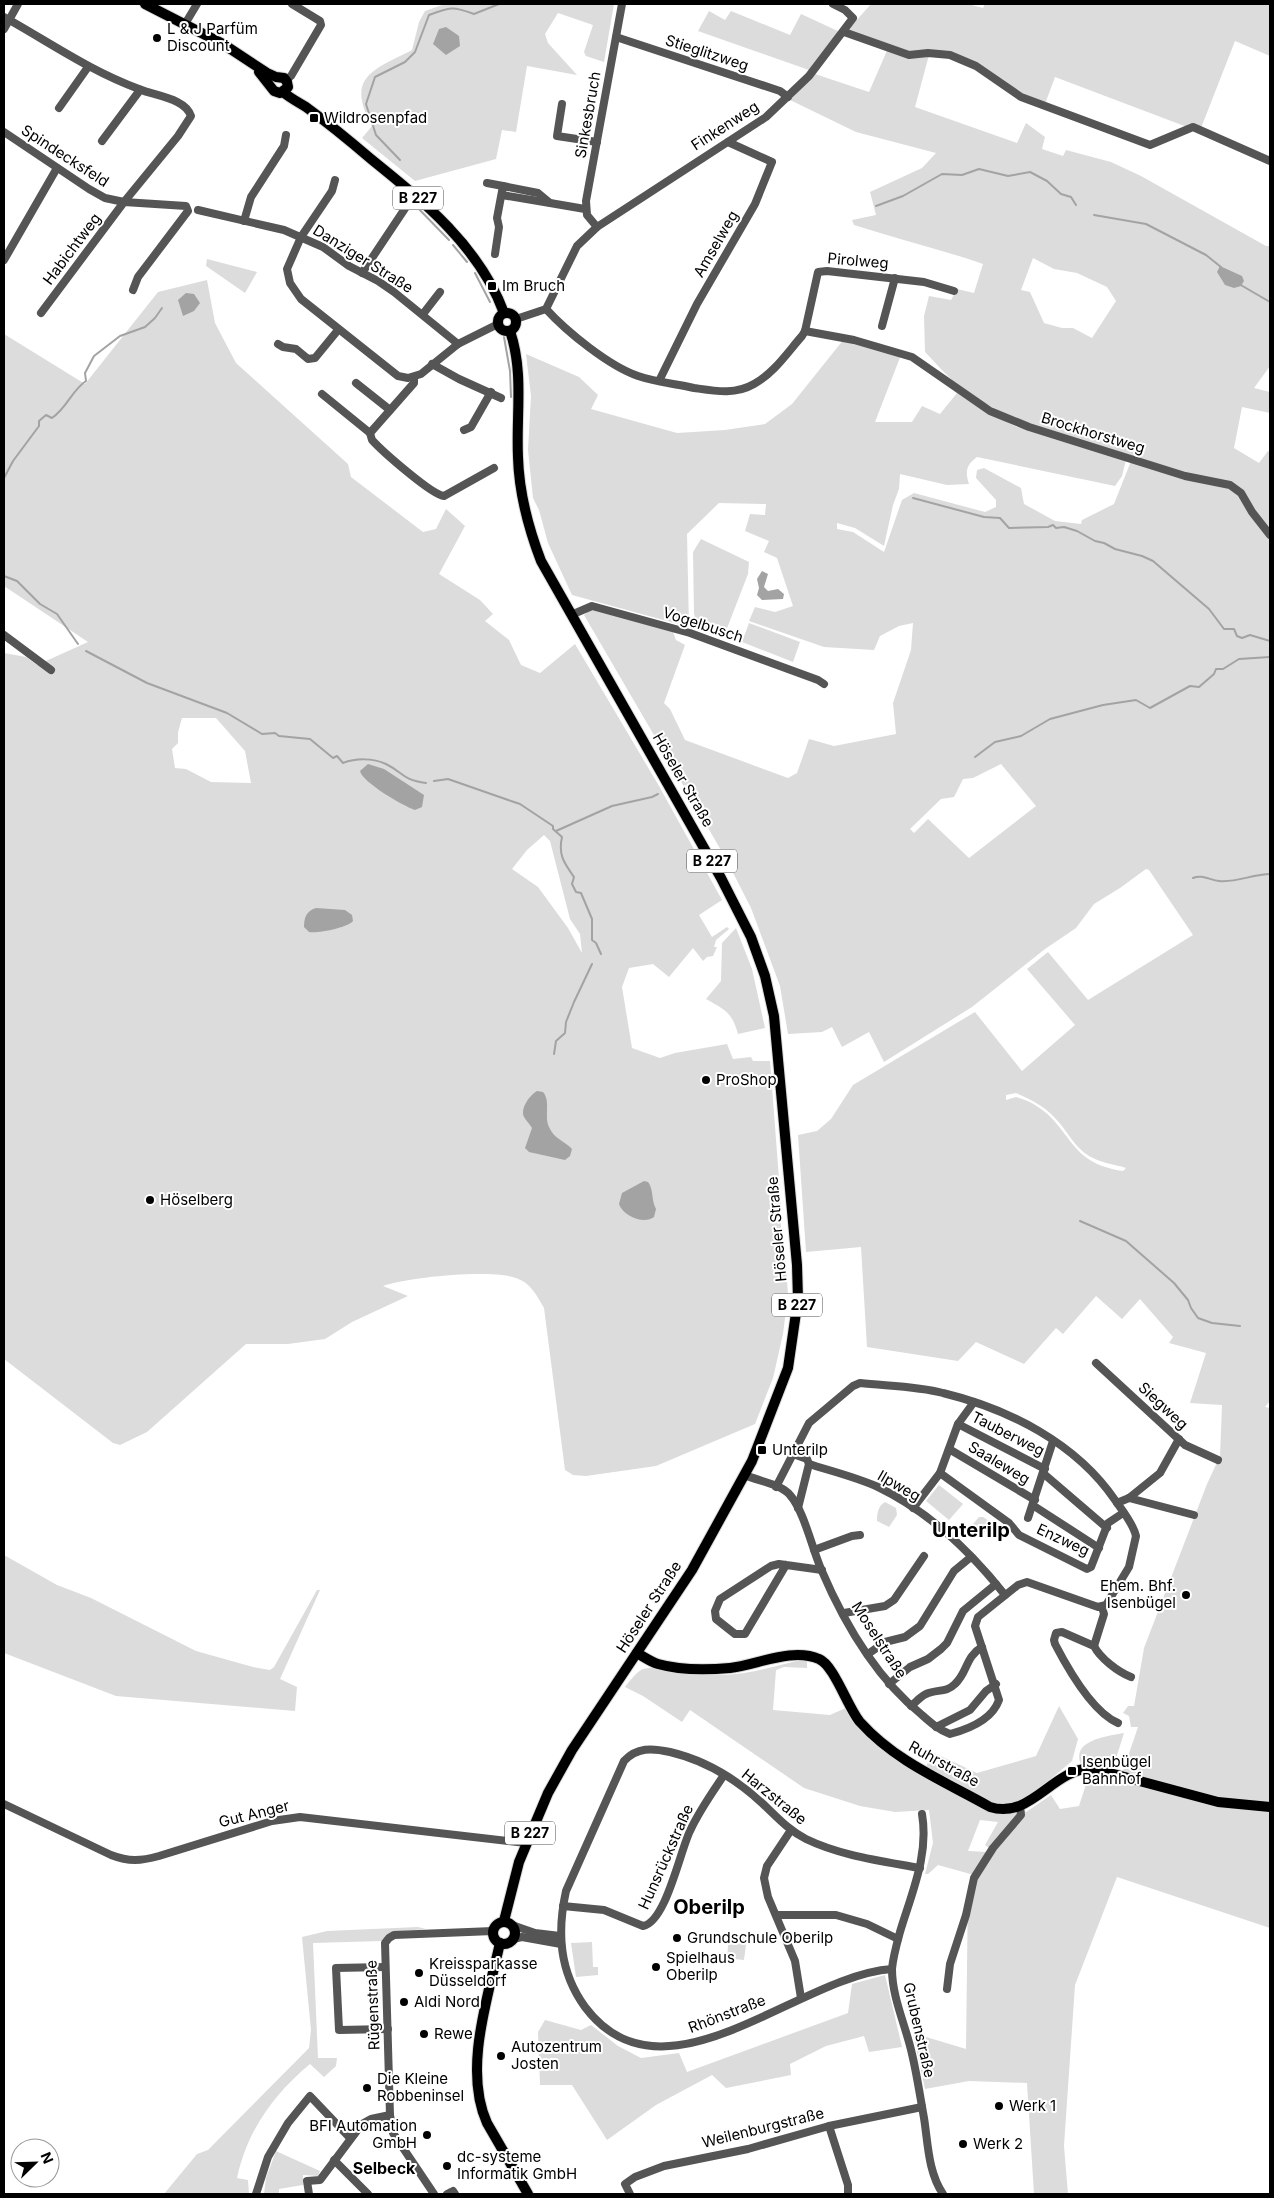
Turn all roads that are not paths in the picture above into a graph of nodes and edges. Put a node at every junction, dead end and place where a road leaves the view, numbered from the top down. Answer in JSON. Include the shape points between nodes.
{"nodes":[{"id":1,"x":18,"y":4,"type":"edge"},
{"id":2,"x":145,"y":4,"type":"edge"},
{"id":3,"x":197,"y":4,"type":"edge"},
{"id":4,"x":292,"y":4,"type":"edge"},
{"id":5,"x":622,"y":4,"type":"edge"},
{"id":6,"x":833,"y":4,"type":"edge"},
{"id":7,"x":7,"y":19,"type":"edge"},
{"id":8,"x":184,"y":24,"type":"junction"},
{"id":9,"x":4,"y":29,"type":"edge"},
{"id":10,"x":844,"y":32,"type":"junction"},
{"id":11,"x":616,"y":38,"type":"junction"},
{"id":12,"x":88,"y":68,"type":"junction"},
{"id":13,"x":281,"y":84,"type":"junction"},
{"id":14,"x":140,"y":90,"type":"junction"},
{"id":15,"x":788,"y":97,"type":"junction"},
{"id":16,"x":562,"y":104,"type":"dead end"},
{"id":17,"x":58,"y":108,"type":"dead end"},
{"id":18,"x":4,"y":133,"type":"edge"},
{"id":19,"x":286,"y":135,"type":"dead end"},
{"id":20,"x":102,"y":141,"type":"dead end"},
{"id":21,"x":597,"y":142,"type":"junction"},
{"id":22,"x":728,"y":142,"type":"junction"},
{"id":23,"x":1270,"y":161,"type":"edge"},
{"id":24,"x":56,"y":168,"type":"junction"},
{"id":25,"x":335,"y":180,"type":"dead end"},
{"id":26,"x":487,"y":183,"type":"dead end"},
{"id":27,"x":502,"y":191,"type":"junction"},
{"id":28,"x":124,"y":202,"type":"junction"},
{"id":29,"x":408,"y":204,"type":"dead end"},
{"id":30,"x":585,"y":209,"type":"junction"},
{"id":31,"x":198,"y":210,"type":"dead end"},
{"id":32,"x":244,"y":221,"type":"junction"},
{"id":33,"x":597,"y":227,"type":"junction"},
{"id":34,"x":301,"y":237,"type":"junction"},
{"id":35,"x":495,"y":254,"type":"dead end"},
{"id":36,"x":4,"y":260,"type":"edge"},
{"id":37,"x":362,"y":273,"type":"junction"},
{"id":38,"x":894,"y":278,"type":"junction"},
{"id":39,"x":133,"y":290,"type":"dead end"},
{"id":40,"x":954,"y":291,"type":"dead end"},
{"id":41,"x":440,"y":292,"type":"dead end"},
{"id":42,"x":546,"y":309,"type":"junction"},
{"id":43,"x":504,"y":312,"type":"junction"},
{"id":44,"x":41,"y":313,"type":"dead end"},
{"id":45,"x":423,"y":314,"type":"junction"},
{"id":46,"x":516,"y":319,"type":"junction"},
{"id":47,"x":498,"y":324,"type":"junction"},
{"id":48,"x":882,"y":326,"type":"dead end"},
{"id":49,"x":338,"y":330,"type":"junction"},
{"id":50,"x":510,"y":330,"type":"junction"},
{"id":51,"x":805,"y":331,"type":"junction"},
{"id":52,"x":278,"y":344,"type":"dead end"},
{"id":53,"x":458,"y":344,"type":"junction"},
{"id":54,"x":432,"y":364,"type":"junction"},
{"id":55,"x":414,"y":377,"type":"junction"},
{"id":56,"x":659,"y":381,"type":"junction"},
{"id":57,"x":356,"y":383,"type":"dead end"},
{"id":58,"x":491,"y":392,"type":"junction"},
{"id":59,"x":322,"y":394,"type":"dead end"},
{"id":60,"x":501,"y":398,"type":"dead end"},
{"id":61,"x":390,"y":410,"type":"junction"},
{"id":62,"x":464,"y":430,"type":"dead end"},
{"id":63,"x":370,"y":433,"type":"junction"},
{"id":64,"x":494,"y":468,"type":"dead end"},
{"id":65,"x":1270,"y":535,"type":"edge"},
{"id":66,"x":570,"y":615,"type":"junction"},
{"id":67,"x":4,"y":635,"type":"edge"},
{"id":68,"x":50,"y":670,"type":"dead end"},
{"id":69,"x":824,"y":684,"type":"dead end"},
{"id":70,"x":1096,"y":1363,"type":"dead end"},
{"id":71,"x":974,"y":1402,"type":"junction"},
{"id":72,"x":958,"y":1424,"type":"junction"},
{"id":73,"x":1179,"y":1439,"type":"junction"},
{"id":74,"x":1053,"y":1441,"type":"junction"},
{"id":75,"x":949,"y":1448,"type":"junction"},
{"id":76,"x":792,"y":1454,"type":"junction"},
{"id":77,"x":1218,"y":1460,"type":"dead end"},
{"id":78,"x":809,"y":1464,"type":"junction"},
{"id":79,"x":1045,"y":1471,"type":"junction"},
{"id":80,"x":940,"y":1473,"type":"junction"},
{"id":81,"x":745,"y":1475,"type":"junction"},
{"id":82,"x":776,"y":1487,"type":"junction"},
{"id":83,"x":1129,"y":1498,"type":"junction"},
{"id":84,"x":1034,"y":1503,"type":"junction"},
{"id":85,"x":1117,"y":1503,"type":"junction"},
{"id":86,"x":798,"y":1508,"type":"junction"},
{"id":87,"x":913,"y":1508,"type":"junction"},
{"id":88,"x":1123,"y":1513,"type":"junction"},
{"id":89,"x":1194,"y":1515,"type":"dead end"},
{"id":90,"x":1028,"y":1518,"type":"dead end"},
{"id":91,"x":1107,"y":1528,"type":"junction"},
{"id":92,"x":860,"y":1535,"type":"dead end"},
{"id":93,"x":1098,"y":1548,"type":"junction"},
{"id":94,"x":814,"y":1550,"type":"junction"},
{"id":95,"x":924,"y":1556,"type":"dead end"},
{"id":96,"x":971,"y":1557,"type":"junction"},
{"id":97,"x":786,"y":1566,"type":"junction"},
{"id":98,"x":822,"y":1570,"type":"junction"},
{"id":99,"x":996,"y":1584,"type":"junction"},
{"id":100,"x":1005,"y":1595,"type":"junction"},
{"id":101,"x":1102,"y":1607,"type":"junction"},
{"id":102,"x":844,"y":1613,"type":"junction"},
{"id":103,"x":1094,"y":1646,"type":"junction"},
{"id":104,"x":982,"y":1647,"type":"junction"},
{"id":105,"x":638,"y":1653,"type":"junction"},
{"id":106,"x":868,"y":1654,"type":"junction"},
{"id":107,"x":650,"y":1660,"type":"junction"},
{"id":108,"x":623,"y":1676,"type":"junction"},
{"id":109,"x":1130,"y":1676,"type":"dead end"},
{"id":110,"x":889,"y":1684,"type":"junction"},
{"id":111,"x":996,"y":1684,"type":"junction"},
{"id":112,"x":911,"y":1706,"type":"junction"},
{"id":113,"x":1118,"y":1723,"type":"dead end"},
{"id":114,"x":936,"y":1727,"type":"junction"},
{"id":115,"x":724,"y":1775,"type":"junction"},
{"id":116,"x":4,"y":1804,"type":"edge"},
{"id":117,"x":1020,"y":1806,"type":"junction"},
{"id":118,"x":1270,"y":1807,"type":"edge"},
{"id":119,"x":922,"y":1814,"type":"dead end"},
{"id":120,"x":791,"y":1830,"type":"junction"},
{"id":121,"x":526,"y":1843,"type":"junction"},
{"id":122,"x":920,"y":1868,"type":"junction"},
{"id":123,"x":563,"y":1906,"type":"junction"},
{"id":124,"x":777,"y":1915,"type":"junction"},
{"id":125,"x":508,"y":1923,"type":"junction"},
{"id":126,"x":492,"y":1932,"type":"junction"},
{"id":127,"x":513,"y":1939,"type":"junction"},
{"id":128,"x":898,"y":1939,"type":"junction"},
{"id":129,"x":561,"y":1940,"type":"junction"},
{"id":130,"x":500,"y":1943,"type":"junction"},
{"id":131,"x":386,"y":1967,"type":"junction"},
{"id":132,"x":892,"y":1969,"type":"junction"},
{"id":133,"x":947,"y":1988,"type":"dead end"},
{"id":134,"x":801,"y":1998,"type":"junction"},
{"id":135,"x":388,"y":2029,"type":"junction"},
{"id":136,"x":922,"y":2107,"type":"junction"},
{"id":137,"x":390,"y":2115,"type":"junction"},
{"id":138,"x":829,"y":2126,"type":"junction"},
{"id":139,"x":350,"y":2138,"type":"junction"},
{"id":140,"x":334,"y":2160,"type":"junction"},
{"id":141,"x":256,"y":2194,"type":"edge"},
{"id":142,"x":309,"y":2194,"type":"edge"},
{"id":143,"x":368,"y":2194,"type":"edge"},
{"id":144,"x":434,"y":2194,"type":"edge"},
{"id":145,"x":447,"y":2194,"type":"edge"},
{"id":146,"x":456,"y":2194,"type":"edge"},
{"id":147,"x":528,"y":2194,"type":"edge"},
{"id":148,"x":630,"y":2194,"type":"edge"},
{"id":149,"x":848,"y":2194,"type":"edge"},
{"id":150,"x":943,"y":2194,"type":"edge"}],
"edges":[{"from":1,"to":7,"type":"street"},
{"from":2,"to":8,"type":"main road","number":"B 227"},
{"from":3,"to":8,"type":"street"},
{"from":4,"to":13,"type":"street","via":[[320,21],[321,25],[291,76]]},
{"from":5,"to":11,"type":"street","name":"Sinkesbruch"},
{"from":6,"to":10,"type":"street","name":"Finkenweg","via":[[853,18]]},
{"from":7,"to":9,"type":"street"},
{"from":7,"to":12,"type":"street"},
{"from":8,"to":13,"type":"main road","number":"B 227","via":[[223,44]]},
{"from":10,"to":15,"type":"street","name":"Finkenweg"},
{"from":10,"to":23,"type":"street","via":[[908,55],[950,55],[976,66],[1021,97],[1150,145],[1193,127]]},
{"from":11,"to":15,"type":"street","name":"Stieglitzweg","via":[[780,91]]},
{"from":11,"to":21,"type":"street","name":"Sinkesbruch"},
{"from":12,"to":14,"type":"street"},
{"from":12,"to":17,"type":"street"},
{"from":13,"to":43,"type":"main road","number":"B 227","via":[[444,223],[477,262]]},
{"from":14,"to":20,"type":"street"},
{"from":14,"to":28,"type":"street","via":[[183,105],[191,116]]},
{"from":15,"to":22,"type":"street","name":"Finkenweg","via":[[766,117]]},
{"from":16,"to":21,"type":"street","via":[[557,136]]},
{"from":18,"to":24,"type":"street","name":"Spindecksfeld"},
{"from":19,"to":32,"type":"street","via":[[284,146],[256,187]]},
{"from":21,"to":30,"type":"street","name":"Sinkesbruch"},
{"from":22,"to":33,"type":"street","name":"Finkenweg"},
{"from":22,"to":56,"type":"street","name":"Amselweg","via":[[772,162],[755,204],[697,304]]},
{"from":24,"to":28,"type":"street","name":"Spindecksfeld","via":[[104,198]]},
{"from":24,"to":36,"type":"street"},
{"from":25,"to":34,"type":"street","via":[[332,191]]},
{"from":26,"to":27,"type":"street"},
{"from":27,"to":30,"type":"street"},
{"from":27,"to":35,"type":"street"},
{"from":28,"to":39,"type":"street","via":[[188,208],[138,277]]},
{"from":28,"to":44,"type":"street","name":"Habichtweg"},
{"from":29,"to":37,"type":"street"},
{"from":30,"to":33,"type":"street"},
{"from":31,"to":32,"type":"street","name":"Danziger Straße"},
{"from":32,"to":34,"type":"street","name":"Danziger Straße"},
{"from":33,"to":42,"type":"street","name":"Finkenweg","via":[[577,246]]},
{"from":34,"to":37,"type":"street","name":"Danziger Straße","via":[[323,247]]},
{"from":34,"to":49,"type":"street","via":[[288,270],[290,283],[301,299]]},
{"from":37,"to":45,"type":"street","name":"Danziger Straße"},
{"from":38,"to":40,"type":"street","name":"Pirolweg"},
{"from":38,"to":48,"type":"street","name":"Pirolweg"},
{"from":38,"to":51,"type":"street","name":"Pirolweg","via":[[818,272]]},
{"from":41,"to":45,"type":"street"},
{"from":42,"to":46,"type":"street"},
{"from":42,"to":56,"type":"street","via":[[614,364],[638,376]]},
{"from":43,"to":46,"type":"main road","via":[[511,313]]},
{"from":43,"to":47,"type":"main road","via":[[498,317]]},
{"from":45,"to":53,"type":"street","name":"Danziger Straße"},
{"from":46,"to":50,"type":"main road"},
{"from":47,"to":50,"type":"main road","via":[[503,330]]},
{"from":47,"to":53,"type":"street"},
{"from":49,"to":52,"type":"street","via":[[315,358],[308,359],[296,348]]},
{"from":49,"to":55,"type":"street","via":[[398,376]]},
{"from":50,"to":66,"type":"main road","number":"B 227","via":[[519,386],[518,455],[523,505],[542,562]]},
{"from":51,"to":56,"type":"street","via":[[770,373],[753,385],[719,392]]},
{"from":51,"to":65,"type":"street","name":"Brockhorstweg","via":[[854,340],[920,360],[990,411],[1021,424],[1185,476],[1213,480],[1237,489]]},
{"from":53,"to":54,"type":"street"},
{"from":54,"to":55,"type":"street"},
{"from":54,"to":58,"type":"street"},
{"from":55,"to":61,"type":"street","via":[[414,383]]},
{"from":57,"to":61,"type":"street"},
{"from":58,"to":60,"type":"street"},
{"from":58,"to":62,"type":"street","via":[[471,426]]},
{"from":59,"to":63,"type":"street"},
{"from":61,"to":63,"type":"street"},
{"from":63,"to":64,"type":"street","via":[[380,449],[439,496]]},
{"from":66,"to":69,"type":"street","name":"Vogelbusch","via":[[592,606],[630,616],[690,633]]},
{"from":66,"to":81,"type":"main road","name":"Höseler Straße","number":"B 227","via":[[734,903],[765,976],[774,1016],[798,1299],[788,1368]]},
{"from":67,"to":68,"type":"street"},
{"from":70,"to":73,"type":"street","name":"Siegweg"},
{"from":71,"to":72,"type":"street"},
{"from":71,"to":74,"type":"street","via":[[1005,1413]]},
{"from":71,"to":76,"type":"street","via":[[942,1392],[860,1383],[852,1386],[809,1423]]},
{"from":72,"to":75,"type":"street"},
{"from":72,"to":79,"type":"street","name":"Tauberweg"},
{"from":73,"to":77,"type":"street","name":"Siegweg"},
{"from":73,"to":83,"type":"street","via":[[1160,1473]]},
{"from":74,"to":79,"type":"street"},
{"from":74,"to":85,"type":"street","via":[[1085,1464]]},
{"from":75,"to":80,"type":"street"},
{"from":75,"to":84,"type":"street","name":"Saaleweg"},
{"from":76,"to":78,"type":"street","via":[[807,1459]]},
{"from":76,"to":82,"type":"street"},
{"from":78,"to":86,"type":"street"},
{"from":78,"to":87,"type":"street","name":"Ilpweg","via":[[879,1488]]},
{"from":79,"to":84,"type":"street"},
{"from":79,"to":91,"type":"street","name":"Tauberweg"},
{"from":80,"to":87,"type":"street"},
{"from":80,"to":93,"type":"street","name":"Enzweg","via":[[1009,1523],[1019,1535],[1086,1569],[1091,1567]]},
{"from":81,"to":82,"type":"street","name":"Moselstraße"},
{"from":81,"to":105,"type":"main road","name":"Höseler Straße","number":"B 227","via":[[692,1570]]},
{"from":82,"to":86,"type":"street","name":"Moselstraße","via":[[789,1493]]},
{"from":83,"to":85,"type":"street"},
{"from":83,"to":89,"type":"street"},
{"from":84,"to":90,"type":"street"},
{"from":84,"to":93,"type":"street","name":"Saaleweg"},
{"from":85,"to":88,"type":"street"},
{"from":86,"to":94,"type":"street","name":"Moselstraße"},
{"from":87,"to":96,"type":"street","name":"Ilpweg","via":[[950,1535]]},
{"from":88,"to":91,"type":"street","name":"Enzweg","via":[[1108,1523]]},
{"from":88,"to":101,"type":"street","via":[[1136,1536],[1129,1567]]},
{"from":91,"to":93,"type":"street","name":"Enzweg"},
{"from":92,"to":94,"type":"street"},
{"from":94,"to":98,"type":"street","name":"Moselstraße"},
{"from":95,"to":102,"type":"street","via":[[894,1600],[885,1606]]},
{"from":96,"to":99,"type":"street","name":"Ilpweg"},
{"from":96,"to":106,"type":"street","via":[[954,1571],[920,1626],[905,1637],[885,1642]]},
{"from":97,"to":97,"type":"street","via":[[771,1566],[720,1599],[715,1611],[716,1619],[735,1634],[745,1634]]},
{"from":97,"to":98,"type":"street"},
{"from":98,"to":102,"type":"street","name":"Moselstraße"},
{"from":99,"to":100,"type":"street","name":"Ilpweg"},
{"from":99,"to":110,"type":"street","via":[[963,1611],[941,1649]]},
{"from":100,"to":101,"type":"street","via":[[1027,1582]]},
{"from":100,"to":104,"type":"street","via":[[978,1617],[975,1626]]},
{"from":101,"to":103,"type":"street","via":[[1104,1614]]},
{"from":102,"to":106,"type":"street","name":"Moselstraße"},
{"from":103,"to":109,"type":"street","via":[[1123,1674]]},
{"from":103,"to":113,"type":"street","via":[[1062,1632],[1056,1633],[1054,1640],[1074,1680],[1110,1719]]},
{"from":104,"to":111,"type":"street"},
{"from":104,"to":112,"type":"street","via":[[971,1656],[961,1678],[952,1686],[942,1692],[925,1694]]},
{"from":105,"to":107,"type":"main road","name":"Ruhrstraße"},
{"from":105,"to":108,"type":"main road","name":"Höseler Straße","number":"B 227"},
{"from":106,"to":110,"type":"street","name":"Moselstraße"},
{"from":107,"to":108,"type":"main road"},
{"from":107,"to":117,"type":"main road","name":"Ruhrstraße","via":[[656,1664],[711,1669],[796,1655],[821,1659],[830,1668],[860,1721],[903,1760],[990,1807],[998,1810]]},
{"from":108,"to":121,"type":"main road","name":"Höseler Straße","number":"B 227","via":[[572,1750]]},
{"from":110,"to":112,"type":"street","name":"Moselstraße"},
{"from":111,"to":114,"type":"street","via":[[970,1710]]},
{"from":111,"to":114,"type":"street","via":[[999,1700],[989,1716],[974,1726],[950,1734]]},
{"from":112,"to":114,"type":"street","name":"Moselstraße"},
{"from":115,"to":120,"type":"street","name":"Harzstraße","via":[[750,1793]]},
{"from":115,"to":123,"type":"street","name":"Hunsrückstraße","via":[[690,1831],[670,1887],[652,1922],[643,1926],[604,1910]]},
{"from":115,"to":123,"type":"street","name":"Harzstraße","via":[[690,1757],[664,1751],[646,1749],[629,1756],[566,1891]]},
{"from":116,"to":121,"type":"street","name":"Gut Anger","via":[[128,1861],[159,1856],[272,1820],[300,1817]]},
{"from":117,"to":118,"type":"main road","name":"Ruhrstraße","via":[[1072,1771],[1091,1768],[1218,1802]]},
{"from":117,"to":133,"type":"street","via":[[1020,1815],[974,1878],[950,1964]]},
{"from":119,"to":122,"type":"street","name":"Grubenstraße","via":[[924,1839]]},
{"from":120,"to":122,"type":"street","name":"Harzstraße","via":[[826,1847]]},
{"from":120,"to":124,"type":"street","via":[[767,1866],[764,1878],[768,1897]]},
{"from":121,"to":125,"type":"main road","name":"Höseler Straße","number":"B 227","via":[[513,1884]]},
{"from":122,"to":128,"type":"street","name":"Grubenstraße"},
{"from":123,"to":129,"type":"street","name":"Harzstraße"},
{"from":124,"to":128,"type":"street","via":[[836,1915],[867,1924]]},
{"from":124,"to":134,"type":"street","via":[[795,1961]]},
{"from":125,"to":126,"type":"main road","via":[[497,1924]]},
{"from":125,"to":127,"type":"main road","via":[[515,1930]]},
{"from":125,"to":129,"type":"street"},
{"from":126,"to":130,"type":"main road"},
{"from":126,"to":131,"type":"street","name":"Rügenstraße","via":[[394,1935],[385,1944]]},
{"from":127,"to":129,"type":"street"},
{"from":127,"to":130,"type":"main road"},
{"from":128,"to":132,"type":"street","name":"Grubenstraße"},
{"from":129,"to":134,"type":"street","name":"Rhönstraße","via":[[569,1975],[591,2014],[610,2032],[646,2046],[680,2046],[706,2039]]},
{"from":130,"to":147,"type":"main road","via":[[480,2037],[477,2090],[486,2123]]},
{"from":131,"to":135,"type":"street","name":"Rügenstraße"},
{"from":131,"to":135,"type":"street","via":[[336,1968],[339,2030]]},
{"from":132,"to":134,"type":"street","name":"Rhönstraße","via":[[849,1979]]},
{"from":132,"to":136,"type":"street","name":"Grubenstraße"},
{"from":135,"to":137,"type":"street","name":"Rügenstraße"},
{"from":136,"to":138,"type":"street","name":"Weilenburgstraße"},
{"from":136,"to":150,"type":"street","name":"Grubenstraße","via":[[931,2165]]},
{"from":137,"to":139,"type":"street","via":[[371,2118]]},
{"from":137,"to":144,"type":"street","name":"Rügenstraße","via":[[393,2133]]},
{"from":138,"to":148,"type":"street","name":"Weilenburgstraße","via":[[748,2149],[664,2166],[626,2184]]},
{"from":138,"to":149,"type":"street"},
{"from":139,"to":140,"type":"street"},
{"from":139,"to":141,"type":"street","via":[[310,2096],[288,2123],[268,2157]]},
{"from":140,"to":142,"type":"street","via":[[320,2180],[307,2181]]},
{"from":140,"to":143,"type":"street"},
{"from":145,"to":146,"type":"street","via":[[453,2190]]}]}
